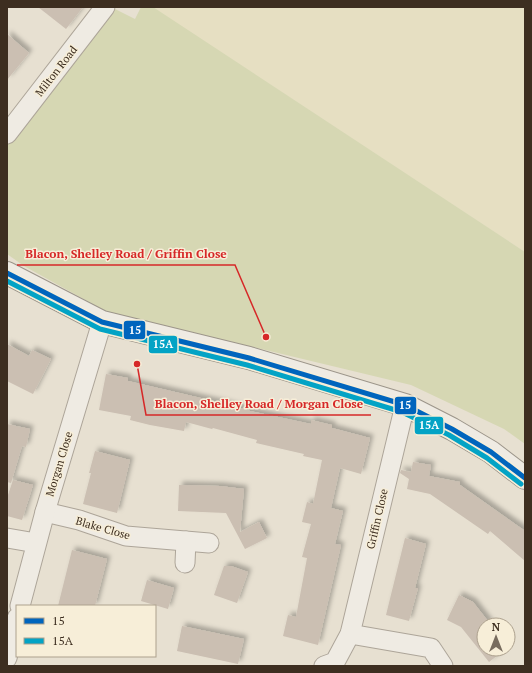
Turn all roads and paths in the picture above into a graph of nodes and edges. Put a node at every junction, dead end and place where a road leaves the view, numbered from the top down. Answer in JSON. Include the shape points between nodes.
{"nodes":[{"id":1,"x":105,"y":7,"type":"edge"},
{"id":2,"x":7,"y":134,"type":"edge"},
{"id":3,"x":7,"y":273,"type":"edge"},
{"id":4,"x":102,"y":322,"type":"junction"},
{"id":5,"x":404,"y":405,"type":"junction"},
{"id":6,"x":525,"y":478,"type":"edge"},
{"id":7,"x":45,"y":512,"type":"junction"},
{"id":8,"x":7,"y":538,"type":"edge"},
{"id":9,"x":186,"y":541,"type":"junction"},
{"id":10,"x":36,"y":543,"type":"junction"},
{"id":11,"x":209,"y":543,"type":"dead end"},
{"id":12,"x":185,"y":563,"type":"dead end"},
{"id":13,"x":20,"y":605,"type":"edge"},
{"id":14,"x":16,"y":622,"type":"edge"},
{"id":15,"x":350,"y":634,"type":"junction"},
{"id":16,"x":7,"y":658,"type":"edge"},
{"id":17,"x":324,"y":666,"type":"edge"},
{"id":18,"x":443,"y":666,"type":"edge"}],
"edges":[{"from":1,"to":2,"type":"street","name":"Milton Road"},
{"from":3,"to":4,"type":"street"},
{"from":4,"to":5,"type":"street","via":[[249,358]]},
{"from":4,"to":7,"type":"street","name":"Morgan Close"},
{"from":5,"to":6,"type":"street","via":[[491,452]]},
{"from":5,"to":15,"type":"street","name":"Griffin Close"},
{"from":7,"to":9,"type":"street","name":"Blake Close","via":[[126,536]]},
{"from":7,"to":10,"type":"street","name":"Morgan Close"},
{"from":8,"to":10,"type":"street"},
{"from":9,"to":11,"type":"street","name":"Blake Close"},
{"from":9,"to":12,"type":"street"},
{"from":10,"to":13,"type":"street","name":"Morgan Close"},
{"from":14,"to":16,"type":"street"},
{"from":15,"to":17,"type":"street","name":"Griffin Close","via":[[335,662]]},
{"from":15,"to":18,"type":"street","via":[[431,648]]}]}
